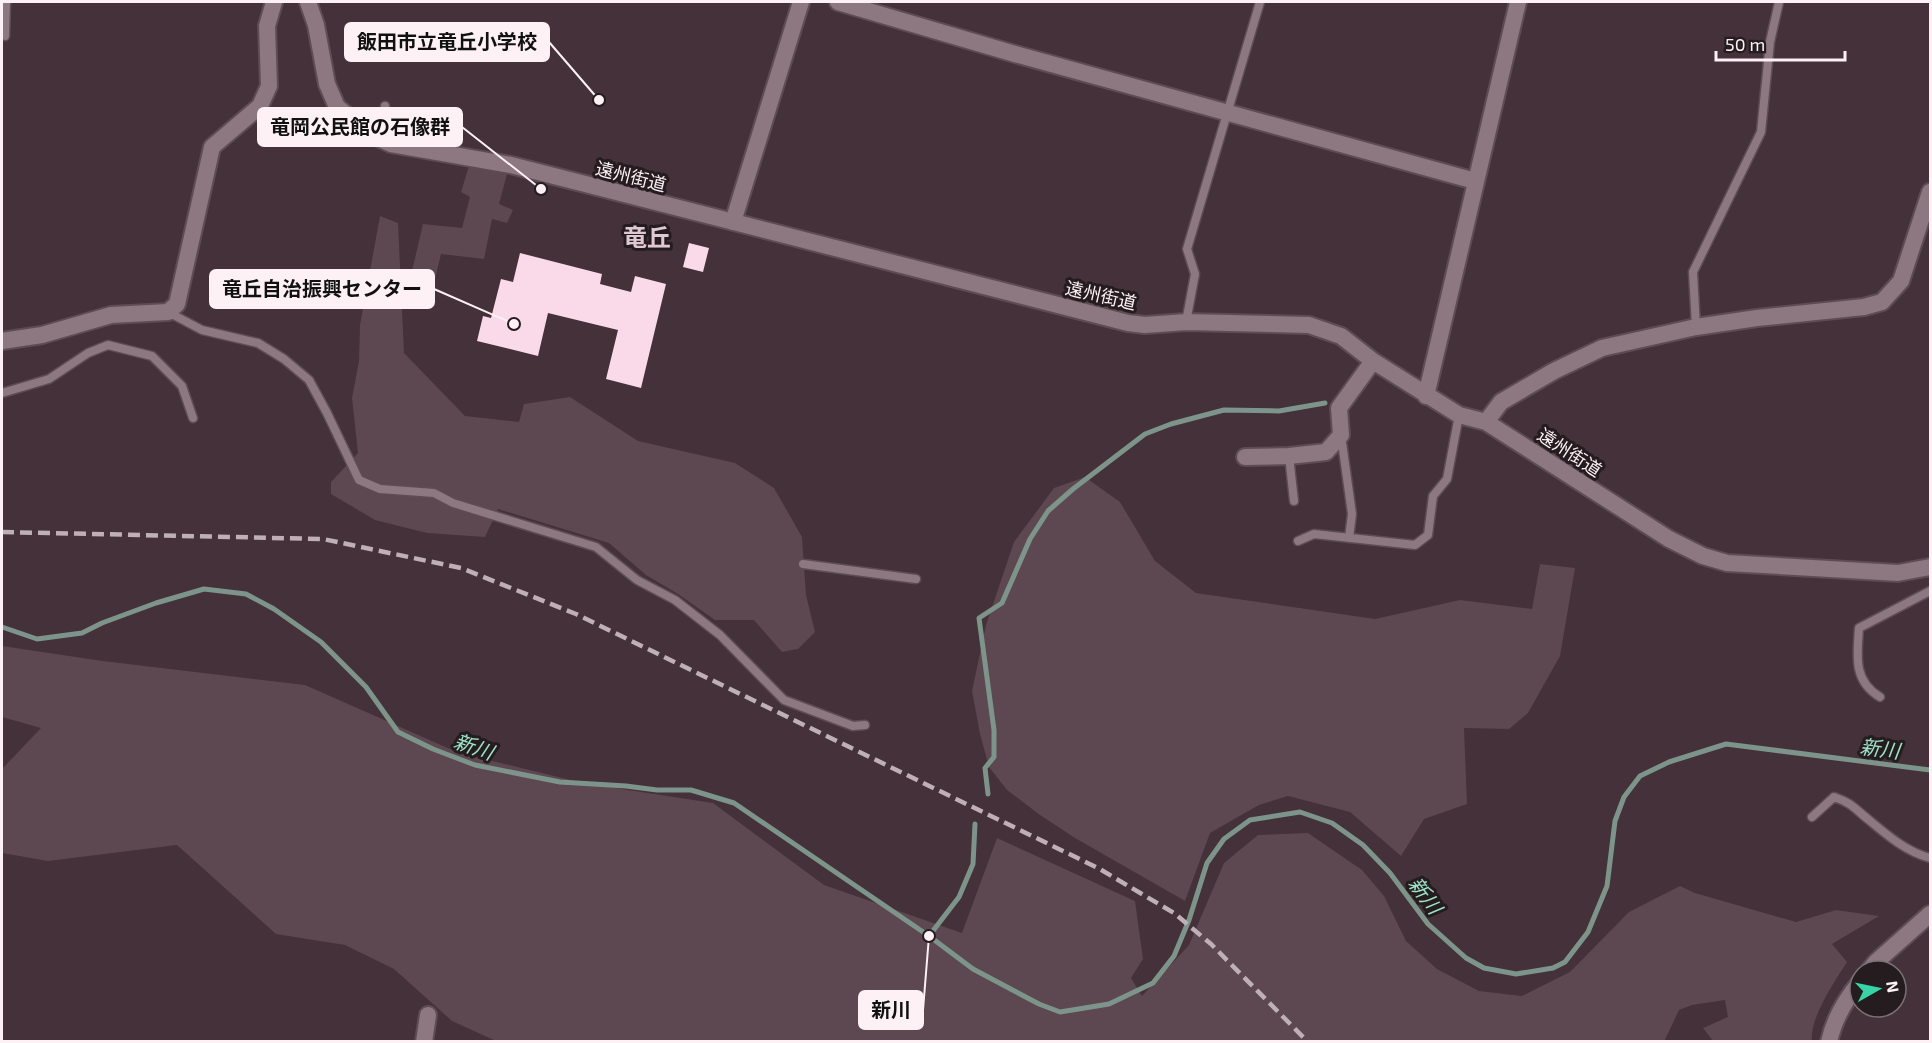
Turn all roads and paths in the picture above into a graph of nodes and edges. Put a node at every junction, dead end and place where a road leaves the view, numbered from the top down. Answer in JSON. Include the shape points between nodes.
{"nodes":[{"id":1,"x":6,"y":2,"type":"edge"},
{"id":2,"x":274,"y":2,"type":"edge"},
{"id":3,"x":308,"y":2,"type":"edge"},
{"id":4,"x":801,"y":2,"type":"edge"},
{"id":5,"x":838,"y":2,"type":"edge"},
{"id":6,"x":1260,"y":2,"type":"edge"},
{"id":7,"x":1518,"y":2,"type":"edge"},
{"id":8,"x":1779,"y":2,"type":"edge"},
{"id":9,"x":5,"y":36,"type":"dead end"},
{"id":10,"x":385,"y":106,"type":"dead end"},
{"id":11,"x":1227,"y":113,"type":"junction"},
{"id":12,"x":416,"y":147,"type":"junction"},
{"id":13,"x":1475,"y":181,"type":"junction"},
{"id":14,"x":1930,"y":192,"type":"edge"},
{"id":15,"x":734,"y":222,"type":"junction"},
{"id":16,"x":168,"y":312,"type":"junction"},
{"id":17,"x":1186,"y":322,"type":"junction"},
{"id":18,"x":1696,"y":327,"type":"junction"},
{"id":19,"x":2,"y":341,"type":"edge"},
{"id":20,"x":1373,"y":361,"type":"junction"},
{"id":21,"x":2,"y":393,"type":"edge"},
{"id":22,"x":1426,"y":396,"type":"junction"},
{"id":23,"x":1459,"y":416,"type":"junction"},
{"id":24,"x":193,"y":418,"type":"dead end"},
{"id":25,"x":1486,"y":422,"type":"junction"},
{"id":26,"x":1341,"y":435,"type":"junction"},
{"id":27,"x":1288,"y":456,"type":"junction"},
{"id":28,"x":1245,"y":457,"type":"dead end"},
{"id":29,"x":1294,"y":501,"type":"dead end"},
{"id":30,"x":1349,"y":538,"type":"junction"},
{"id":31,"x":1298,"y":541,"type":"dead end"},
{"id":32,"x":803,"y":564,"type":"dead end"},
{"id":33,"x":1930,"y":567,"type":"edge"},
{"id":34,"x":916,"y":579,"type":"dead end"},
{"id":35,"x":1930,"y":591,"type":"edge"},
{"id":36,"x":1880,"y":698,"type":"dead end"},
{"id":37,"x":865,"y":725,"type":"dead end"},
{"id":38,"x":1812,"y":817,"type":"dead end"},
{"id":39,"x":1930,"y":858,"type":"edge"},
{"id":40,"x":1930,"y":914,"type":"edge"},
{"id":41,"x":1879,"y":959,"type":"edge"},
{"id":42,"x":1848,"y":998,"type":"edge"},
{"id":43,"x":428,"y":1015,"type":"dead end"},
{"id":44,"x":424,"y":1041,"type":"edge"},
{"id":45,"x":1829,"y":1041,"type":"edge"}],
"edges":[{"from":1,"to":9,"type":"lane"},
{"from":2,"to":16,"type":"street","via":[[267,26],[269,86],[260,106],[212,147],[177,303]]},
{"from":3,"to":12,"type":"street","name":"遠州街道","via":[[327,84],[337,106],[370,134],[391,144]]},
{"from":4,"to":15,"type":"street"},
{"from":5,"to":11,"type":"street"},
{"from":6,"to":11,"type":"lane"},
{"from":7,"to":13,"type":"street"},
{"from":8,"to":18,"type":"lane","via":[[1770,42],[1761,132],[1693,272]]},
{"from":10,"to":12,"type":"lane","via":[[387,119]]},
{"from":11,"to":13,"type":"street"},
{"from":11,"to":17,"type":"lane","via":[[1187,249],[1195,274]]},
{"from":12,"to":15,"type":"street","name":"遠州街道","via":[[512,165]]},
{"from":13,"to":22,"type":"street"},
{"from":14,"to":18,"type":"street","via":[[1901,281],[1882,302]]},
{"from":15,"to":17,"type":"street","name":"遠州街道","via":[[1106,318],[1145,325]]},
{"from":16,"to":19,"type":"street","via":[[111,315],[42,335]]},
{"from":16,"to":37,"type":"lane","via":[[202,330],[258,343],[309,380],[359,480],[380,489],[434,493],[453,503],[596,547],[637,580],[675,600],[720,635],[784,700],[853,726]]},
{"from":17,"to":20,"type":"street","name":"遠州街道","via":[[1309,325],[1341,336]]},
{"from":18,"to":25,"type":"street","via":[[1602,348],[1554,370],[1501,402]]},
{"from":20,"to":22,"type":"street","name":"遠州街道"},
{"from":20,"to":26,"type":"street","via":[[1339,408]]},
{"from":21,"to":24,"type":"lane","via":[[49,379],[88,353],[108,345],[152,356],[182,386]]},
{"from":22,"to":23,"type":"street","name":"遠州街道"},
{"from":23,"to":25,"type":"street","name":"遠州街道"},
{"from":23,"to":30,"type":"lane","via":[[1447,479],[1433,496],[1428,534],[1415,545]]},
{"from":25,"to":33,"type":"street","name":"遠州街道","via":[[1702,556],[1727,563],[1898,573]]},
{"from":26,"to":27,"type":"street","via":[[1326,452]]},
{"from":26,"to":30,"type":"lane","via":[[1352,514]]},
{"from":27,"to":28,"type":"street"},
{"from":27,"to":29,"type":"lane"},
{"from":30,"to":31,"type":"lane","via":[[1314,534]]},
{"from":32,"to":34,"type":"lane"},
{"from":35,"to":36,"type":"lane","via":[[1859,628],[1857,659],[1861,676]]},
{"from":38,"to":39,"type":"lane","via":[[1834,797],[1848,801],[1897,842]]},
{"from":40,"to":41,"type":"street"},
{"from":42,"to":45,"type":"street","via":[[1833,1023]]},
{"from":43,"to":44,"type":"street"}]}
